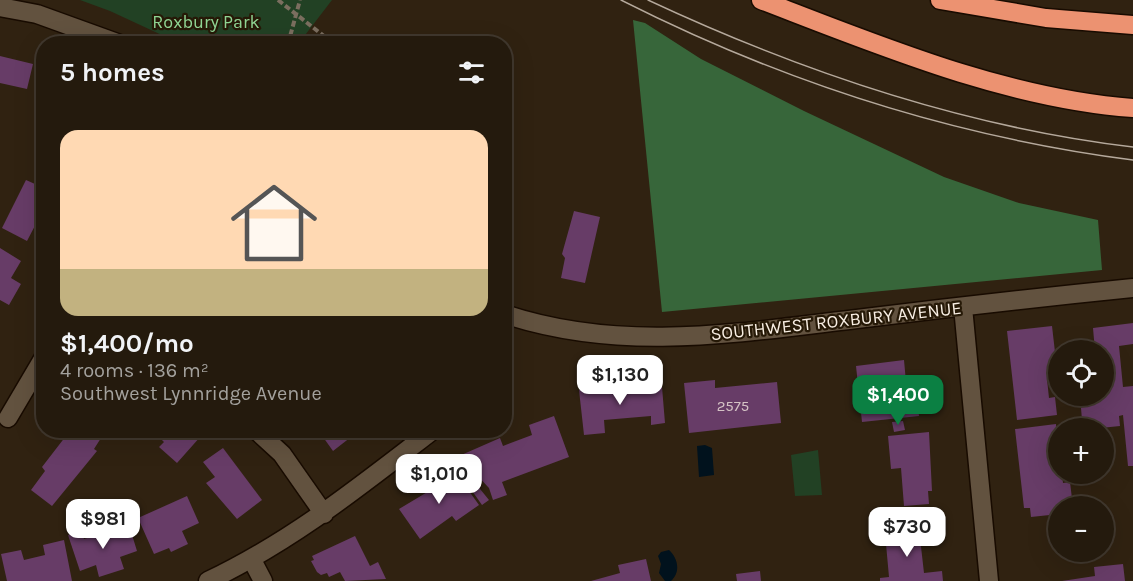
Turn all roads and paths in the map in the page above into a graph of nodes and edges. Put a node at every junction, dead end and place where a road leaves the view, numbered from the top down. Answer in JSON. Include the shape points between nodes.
{"nodes":[{"id":1,"x":278,"y":0,"type":"edge"},
{"id":2,"x":300,"y":0,"type":"edge"},
{"id":3,"x":761,"y":0,"type":"edge"},
{"id":4,"x":940,"y":0,"type":"edge"},
{"id":5,"x":0,"y":7,"type":"edge"},
{"id":6,"x":297,"y":14,"type":"junction"},
{"id":7,"x":1133,"y":25,"type":"edge"},
{"id":8,"x":98,"y":36,"type":"edge"},
{"id":9,"x":290,"y":36,"type":"edge"},
{"id":10,"x":324,"y":36,"type":"edge"},
{"id":11,"x":1133,"y":108,"type":"edge"},
{"id":12,"x":1133,"y":288,"type":"edge"},
{"id":13,"x":963,"y":306,"type":"junction"},
{"id":14,"x":512,"y":317,"type":"edge"},
{"id":15,"x":36,"y":371,"type":"edge"},
{"id":16,"x":8,"y":418,"type":"dead end"},
{"id":17,"x":265,"y":438,"type":"edge"},
{"id":18,"x":423,"y":438,"type":"edge"},
{"id":19,"x":324,"y":514,"type":"junction"},
{"id":20,"x":252,"y":560,"type":"junction"},
{"id":21,"x":208,"y":581,"type":"edge"},
{"id":22,"x":263,"y":581,"type":"edge"},
{"id":23,"x":989,"y":581,"type":"edge"}],
"edges":[{"from":1,"to":6,"type":"path"},
{"from":2,"to":6,"type":"path"},
{"from":3,"to":11,"type":"highway","via":[[856,36],[1007,85]]},
{"from":4,"to":7,"type":"highway","via":[[1046,18]]},
{"from":5,"to":8,"type":"street","via":[[46,17]]},
{"from":6,"to":9,"type":"path"},
{"from":6,"to":10,"type":"path"},
{"from":12,"to":13,"type":"street","name":"SOUTHWEST ROXBURY AVENUE"},
{"from":13,"to":14,"type":"street","name":"SOUTHWEST ROXBURY AVENUE","via":[[717,334],[634,338],[562,330]]},
{"from":13,"to":23,"type":"street"},
{"from":15,"to":16,"type":"street"},
{"from":17,"to":19,"type":"street","via":[[282,454]]},
{"from":18,"to":19,"type":"street"},
{"from":19,"to":20,"type":"street"},
{"from":20,"to":21,"type":"street"},
{"from":20,"to":22,"type":"street"}]}
